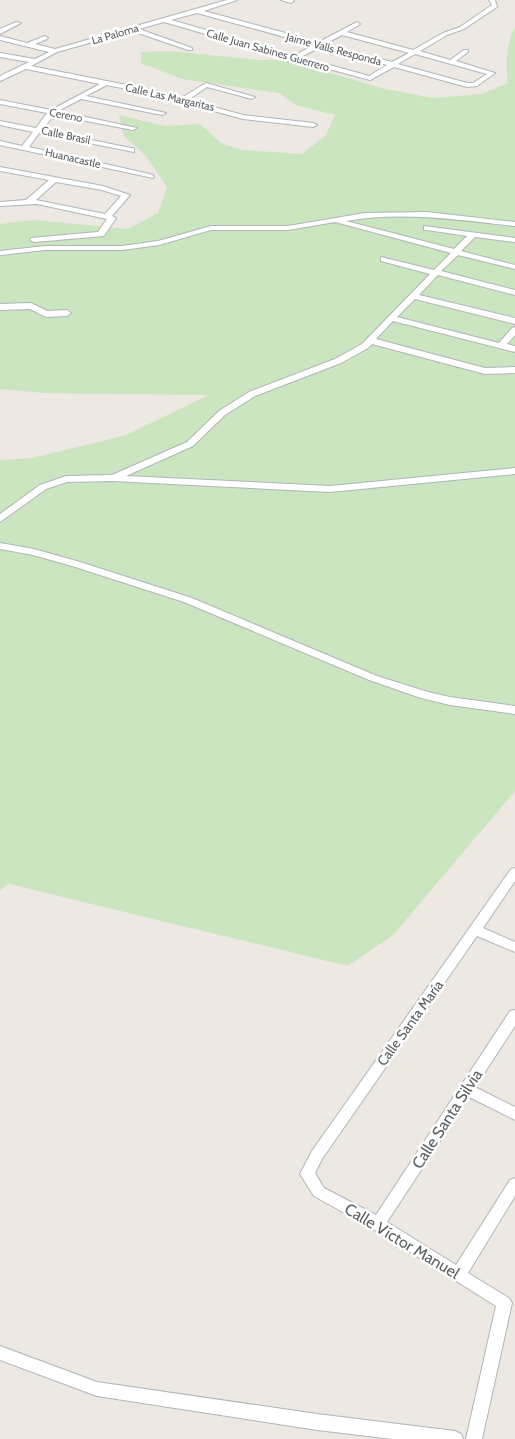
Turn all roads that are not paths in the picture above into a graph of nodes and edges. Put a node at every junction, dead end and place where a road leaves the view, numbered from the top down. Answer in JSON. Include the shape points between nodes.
{"nodes":[{"id":1,"x":233,"y":0,"type":"edge"},
{"id":2,"x":492,"y":0,"type":"edge"},
{"id":3,"x":198,"y":11,"type":"junction"},
{"id":4,"x":167,"y":21,"type":"junction"},
{"id":5,"x":229,"y":21,"type":"junction"},
{"id":6,"x":18,"y":23,"type":"dead end"},
{"id":7,"x":221,"y":24,"type":"dead end"},
{"id":8,"x":358,"y":24,"type":"dead end"},
{"id":9,"x":131,"y":28,"type":"junction"},
{"id":10,"x":214,"y":28,"type":"dead end"},
{"id":11,"x":0,"y":32,"type":"edge"},
{"id":12,"x":206,"y":32,"type":"junction"},
{"id":13,"x":344,"y":33,"type":"junction"},
{"id":14,"x":0,"y":38,"type":"edge"},
{"id":15,"x":46,"y":38,"type":"dead end"},
{"id":16,"x":27,"y":45,"type":"junction"},
{"id":17,"x":320,"y":46,"type":"junction"},
{"id":18,"x":190,"y":49,"type":"dead end"},
{"id":19,"x":55,"y":51,"type":"junction"},
{"id":20,"x":466,"y":51,"type":"dead end"},
{"id":21,"x":417,"y":52,"type":"junction"},
{"id":22,"x":0,"y":55,"type":"edge"},
{"id":23,"x":294,"y":58,"type":"junction"},
{"id":24,"x":36,"y":61,"type":"junction"},
{"id":25,"x":452,"y":61,"type":"junction"},
{"id":26,"x":396,"y":65,"type":"junction"},
{"id":27,"x":26,"y":67,"type":"junction"},
{"id":28,"x":0,"y":79,"type":"edge"},
{"id":29,"x":106,"y":83,"type":"junction"},
{"id":30,"x":79,"y":97,"type":"junction"},
{"id":31,"x":252,"y":97,"type":"dead end"},
{"id":32,"x":184,"y":99,"type":"junction"},
{"id":33,"x":2,"y":104,"type":"edge"},
{"id":34,"x":52,"y":112,"type":"junction"},
{"id":35,"x":162,"y":113,"type":"dead end"},
{"id":36,"x":0,"y":123,"type":"edge"},
{"id":37,"x":313,"y":125,"type":"dead end"},
{"id":38,"x":133,"y":128,"type":"dead end"},
{"id":39,"x":38,"y":129,"type":"junction"},
{"id":40,"x":0,"y":143,"type":"edge"},
{"id":41,"x":25,"y":147,"type":"junction"},
{"id":42,"x":131,"y":150,"type":"dead end"},
{"id":43,"x":0,"y":169,"type":"edge"},
{"id":44,"x":121,"y":171,"type":"junction"},
{"id":45,"x":150,"y":176,"type":"dead end"},
{"id":46,"x":55,"y":179,"type":"junction"},
{"id":47,"x":108,"y":183,"type":"junction"},
{"id":48,"x":29,"y":202,"type":"junction"},
{"id":49,"x":0,"y":204,"type":"edge"},
{"id":50,"x":108,"y":216,"type":"junction"},
{"id":51,"x":338,"y":221,"type":"junction"},
{"id":52,"x":515,"y":224,"type":"edge"},
{"id":53,"x":426,"y":228,"type":"dead end"},
{"id":54,"x":474,"y":234,"type":"junction"},
{"id":55,"x":34,"y":240,"type":"dead end"},
{"id":56,"x":515,"y":240,"type":"edge"},
{"id":57,"x":457,"y":252,"type":"junction"},
{"id":58,"x":0,"y":253,"type":"edge"},
{"id":59,"x":384,"y":259,"type":"dead end"},
{"id":60,"x":515,"y":266,"type":"edge"},
{"id":61,"x":436,"y":274,"type":"junction"},
{"id":62,"x":515,"y":294,"type":"edge"},
{"id":63,"x":415,"y":296,"type":"junction"},
{"id":64,"x":0,"y":307,"type":"edge"},
{"id":65,"x":66,"y":313,"type":"dead end"},
{"id":66,"x":394,"y":318,"type":"junction"},
{"id":67,"x":515,"y":321,"type":"edge"},
{"id":68,"x":515,"y":330,"type":"edge"},
{"id":69,"x":372,"y":341,"type":"junction"},
{"id":70,"x":501,"y":346,"type":"junction"},
{"id":71,"x":515,"y":349,"type":"edge"},
{"id":72,"x":515,"y":370,"type":"edge"},
{"id":73,"x":515,"y":471,"type":"edge"},
{"id":74,"x":112,"y":478,"type":"junction"},
{"id":75,"x":0,"y":519,"type":"edge"},
{"id":76,"x":0,"y":546,"type":"edge"},
{"id":77,"x":515,"y":710,"type":"edge"},
{"id":78,"x":515,"y":872,"type":"edge"},
{"id":79,"x":476,"y":930,"type":"junction"},
{"id":80,"x":515,"y":948,"type":"edge"},
{"id":81,"x":515,"y":1015,"type":"edge"},
{"id":82,"x":467,"y":1089,"type":"junction"},
{"id":83,"x":515,"y":1114,"type":"edge"},
{"id":84,"x":307,"y":1174,"type":"joint"},
{"id":85,"x":515,"y":1184,"type":"edge"},
{"id":86,"x":378,"y":1224,"type":"junction"},
{"id":87,"x":460,"y":1276,"type":"junction"},
{"id":88,"x":509,"y":1301,"type":"edge"},
{"id":89,"x":0,"y":1353,"type":"edge"},
{"id":90,"x":455,"y":1439,"type":"edge"},
{"id":91,"x":474,"y":1439,"type":"edge"}],
"edges":[{"from":1,"to":3,"type":"street","name":"La Paloma"},
{"from":2,"to":21,"type":"street","via":[[495,6]]},
{"from":3,"to":4,"type":"street","name":"La Paloma"},
{"from":3,"to":5,"type":"street","name":"Jaime Valls Responda"},
{"from":4,"to":9,"type":"street","name":"La Paloma"},
{"from":4,"to":12,"type":"street","name":"Calle Juan Sabines Guerrero"},
{"from":5,"to":7,"type":"street"},
{"from":5,"to":17,"type":"street","name":"Jaime Valls Responda"},
{"from":6,"to":11,"type":"street"},
{"from":8,"to":13,"type":"street"},
{"from":9,"to":18,"type":"street","name":"Calle Juan Sabines Guerrero"},
{"from":9,"to":19,"type":"street","name":"La Paloma"},
{"from":10,"to":12,"type":"street"},
{"from":12,"to":23,"type":"street","name":"Calle Juan Sabines Guerrero"},
{"from":13,"to":17,"type":"street"},
{"from":13,"to":21,"type":"street"},
{"from":14,"to":16,"type":"street"},
{"from":15,"to":16,"type":"street"},
{"from":16,"to":19,"type":"street"},
{"from":17,"to":23,"type":"street"},
{"from":17,"to":26,"type":"street","name":"Jaime Valls Responda"},
{"from":19,"to":24,"type":"street","name":"La Paloma"},
{"from":20,"to":25,"type":"street"},
{"from":21,"to":25,"type":"street"},
{"from":21,"to":26,"type":"street"},
{"from":22,"to":24,"type":"street"},
{"from":23,"to":26,"type":"street","name":"Calle Juan Sabines Guerrero","via":[[370,78]]},
{"from":24,"to":27,"type":"street","name":"La Paloma"},
{"from":25,"to":26,"type":"street","name":"Jaime Valls Responda","via":[[492,72],[472,85]]},
{"from":27,"to":28,"type":"street","name":"La Paloma"},
{"from":27,"to":29,"type":"street","name":"Calle Las Margaritas"},
{"from":29,"to":30,"type":"street"},
{"from":29,"to":32,"type":"street","name":"Calle Las Margaritas"},
{"from":30,"to":34,"type":"street"},
{"from":30,"to":35,"type":"street"},
{"from":31,"to":32,"type":"street","via":[[206,86]]},
{"from":32,"to":37,"type":"street","name":"Calle Las Margaritas","via":[[243,117]]},
{"from":33,"to":34,"type":"street","name":"Cereno"},
{"from":34,"to":38,"type":"street","name":"Cereno"},
{"from":34,"to":39,"type":"street"},
{"from":36,"to":39,"type":"street","name":"Calle Brasil"},
{"from":39,"to":41,"type":"street"},
{"from":39,"to":42,"type":"street","name":"Calle Brasil"},
{"from":40,"to":41,"type":"street","name":"Huanacastle"},
{"from":41,"to":44,"type":"street","name":"Huanacastle"},
{"from":43,"to":46,"type":"street"},
{"from":44,"to":45,"type":"street"},
{"from":44,"to":47,"type":"street","name":"Huanacastle"},
{"from":46,"to":47,"type":"street"},
{"from":46,"to":48,"type":"street"},
{"from":47,"to":50,"type":"street","via":[[126,195]]},
{"from":48,"to":49,"type":"street"},
{"from":48,"to":50,"type":"street"},
{"from":50,"to":55,"type":"street","via":[[112,220],[97,235]]},
{"from":51,"to":52,"type":"street","via":[[365,214],[417,213]]},
{"from":51,"to":57,"type":"street"},
{"from":51,"to":58,"type":"street","via":[[274,229],[211,228],[160,243],[122,248]]},
{"from":53,"to":54,"type":"street"},
{"from":54,"to":56,"type":"street"},
{"from":54,"to":57,"type":"street"},
{"from":57,"to":60,"type":"street"},
{"from":57,"to":61,"type":"street"},
{"from":59,"to":61,"type":"street"},
{"from":61,"to":62,"type":"street"},
{"from":61,"to":63,"type":"street"},
{"from":63,"to":66,"type":"street"},
{"from":63,"to":67,"type":"street"},
{"from":64,"to":65,"type":"street","via":[[31,306],[46,314]]},
{"from":66,"to":69,"type":"street"},
{"from":66,"to":70,"type":"street"},
{"from":68,"to":70,"type":"street"},
{"from":69,"to":72,"type":"street","via":[[485,371]]},
{"from":69,"to":74,"type":"street","via":[[338,361],[252,394],[222,413],[190,444]]},
{"from":70,"to":71,"type":"street"},
{"from":73,"to":74,"type":"street","via":[[330,490]]},
{"from":74,"to":75,"type":"street","via":[[53,482]]},
{"from":76,"to":77,"type":"street","via":[[76,564],[188,600],[372,678],[450,701]]},
{"from":78,"to":79,"type":"street","name":"Calle Santa María"},
{"from":79,"to":80,"type":"street"},
{"from":79,"to":84,"type":"street","name":"Calle Santa María"},
{"from":81,"to":82,"type":"street","name":"Calle Santa Silvia"},
{"from":82,"to":83,"type":"street"},
{"from":82,"to":86,"type":"street","name":"Calle Santa Silvia"},
{"from":84,"to":86,"type":"street","name":"Calle Víctor Manuel","via":[[319,1192]]},
{"from":85,"to":87,"type":"street","via":[[462,1267]]},
{"from":86,"to":87,"type":"street","name":"Calle Víctor Manuel"},
{"from":87,"to":88,"type":"street","name":"Calle Víctor Manuel"},
{"from":88,"to":91,"type":"street"},
{"from":89,"to":90,"type":"street","via":[[97,1389]]}]}
